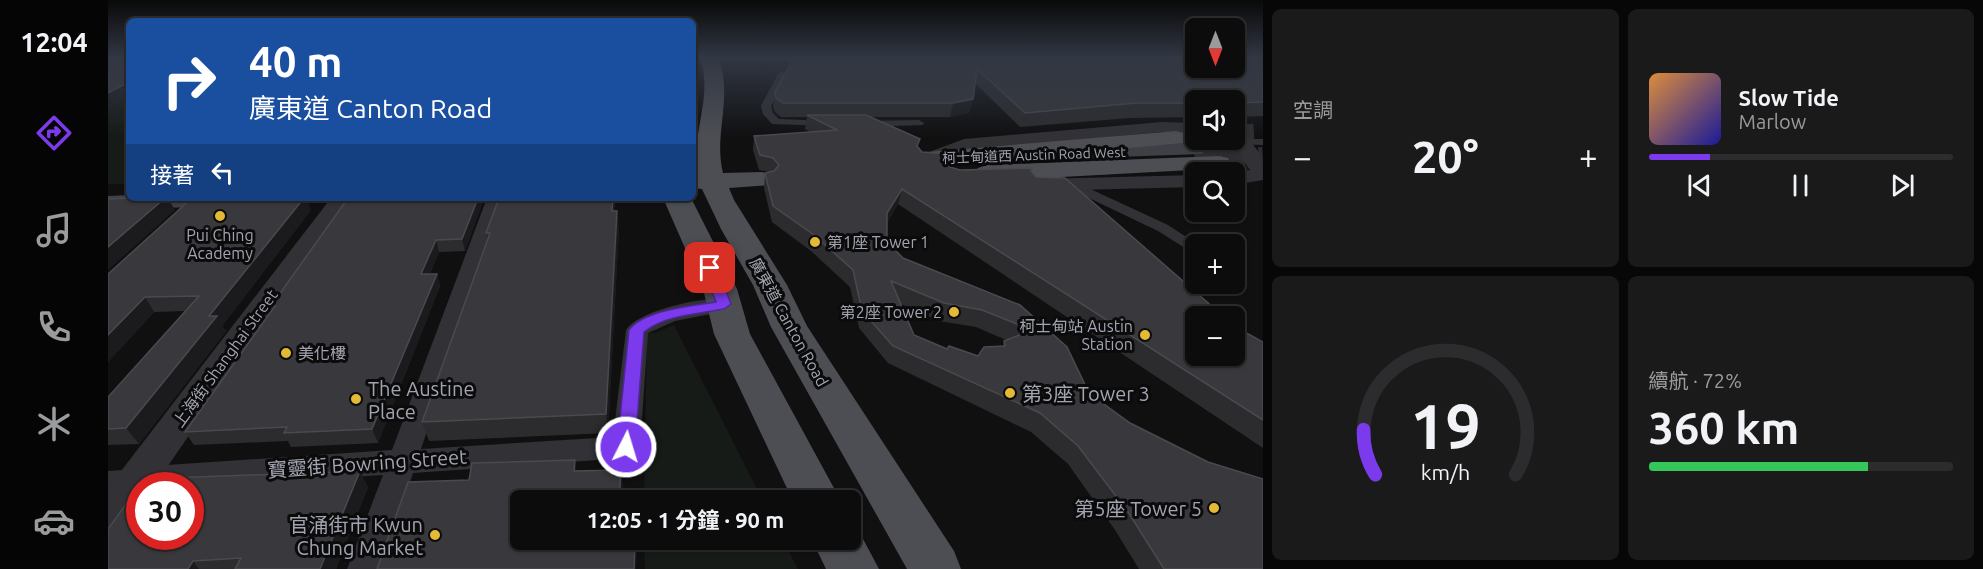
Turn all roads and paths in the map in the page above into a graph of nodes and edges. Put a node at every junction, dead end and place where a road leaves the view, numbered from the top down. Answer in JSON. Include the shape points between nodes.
{"nodes":[{"id":1,"x":716,"y":84,"type":"edge"},
{"id":2,"x":778,"y":84,"type":"edge"},
{"id":3,"x":919,"y":123,"type":"edge"},
{"id":4,"x":1185,"y":136,"type":"tunnel mouth"},
{"id":5,"x":1185,"y":138,"type":"tunnel mouth"},
{"id":6,"x":1245,"y":141,"type":"edge"},
{"id":7,"x":1263,"y":142,"type":"edge"},
{"id":8,"x":1245,"y":148,"type":"edge"},
{"id":9,"x":928,"y":159,"type":"joint"},
{"id":10,"x":1185,"y":172,"type":"tunnel mouth"},
{"id":11,"x":1245,"y":173,"type":"edge"},
{"id":12,"x":760,"y":174,"type":"edge"},
{"id":13,"x":1262,"y":174,"type":"edge"},
{"id":14,"x":956,"y":175,"type":"edge"},
{"id":15,"x":702,"y":176,"type":"edge"},
{"id":16,"x":1185,"y":181,"type":"edge"},
{"id":17,"x":1071,"y":184,"type":"junction"},
{"id":18,"x":1039,"y":185,"type":"edge"},
{"id":19,"x":126,"y":192,"type":"edge"},
{"id":20,"x":108,"y":193,"type":"edge"},
{"id":21,"x":169,"y":201,"type":"edge"},
{"id":22,"x":198,"y":201,"type":"edge"},
{"id":23,"x":340,"y":201,"type":"edge"},
{"id":24,"x":495,"y":201,"type":"edge"},
{"id":25,"x":678,"y":201,"type":"edge"},
{"id":26,"x":108,"y":203,"type":"edge"},
{"id":27,"x":175,"y":222,"type":"edge"},
{"id":28,"x":1185,"y":244,"type":"edge"},
{"id":29,"x":724,"y":304,"type":"junction"},
{"id":30,"x":403,"y":460,"type":"junction"},
{"id":31,"x":122,"y":480,"type":"edge"},
{"id":32,"x":811,"y":490,"type":"edge"},
{"id":33,"x":108,"y":519,"type":"edge"},
{"id":34,"x":843,"y":550,"type":"edge"},
{"id":35,"x":364,"y":569,"type":"edge"},
{"id":36,"x":853,"y":569,"type":"edge"},
{"id":37,"x":935,"y":569,"type":"edge"}],
"edges":[{"from":1,"to":15,"type":"main road","name":"廣東道 Canton Road"},
{"from":2,"to":3,"type":"street","via":[[766,106],[776,122]]},
{"from":4,"to":9,"type":"street","name":"柯士甸道西 Austin Road West","via":[[1162,127],[997,141],[964,145]]},
{"from":5,"to":9,"type":"main road","name":"柯士甸道西 Austin Road West","via":[[1086,143],[1022,153]]},
{"from":6,"to":7,"type":"street"},
{"from":8,"to":13,"type":"street","name":"柯士甸道西 Austin Road West"},
{"from":10,"to":14,"type":"main road","name":"柯士甸道西 Austin Road West"},
{"from":11,"to":13,"type":"street","name":"柯士甸道西 Austin Road West"},
{"from":12,"to":15,"type":"main road"},
{"from":15,"to":37,"type":"main road","name":"廣東道 Canton Road","via":[[726,210],[772,288],[789,327]]},
{"from":16,"to":17,"type":"street","name":"柯士甸道西 Austin Road West"},
{"from":17,"to":18,"type":"street","name":"柯士甸道西 Austin Road West"},
{"from":17,"to":28,"type":"street","via":[[1163,228]]},
{"from":19,"to":20,"type":"main road"},
{"from":21,"to":26,"type":"main road"},
{"from":22,"to":27,"type":"street"},
{"from":23,"to":31,"type":"street","name":"上海街 Shanghai Street"},
{"from":24,"to":30,"type":"street"},
{"from":25,"to":29,"type":"main road"},
{"from":29,"to":30,"type":"street","name":"寶靈街 Bowring Street","via":[[663,317],[637,330],[626,447]]},
{"from":29,"to":32,"type":"main road","via":[[732,334]]},
{"from":30,"to":31,"type":"street","name":"寶靈街 Bowring Street"},
{"from":30,"to":35,"type":"street"},
{"from":31,"to":33,"type":"street","name":"上海街 Shanghai Street"},
{"from":34,"to":36,"type":"main road"}]}
